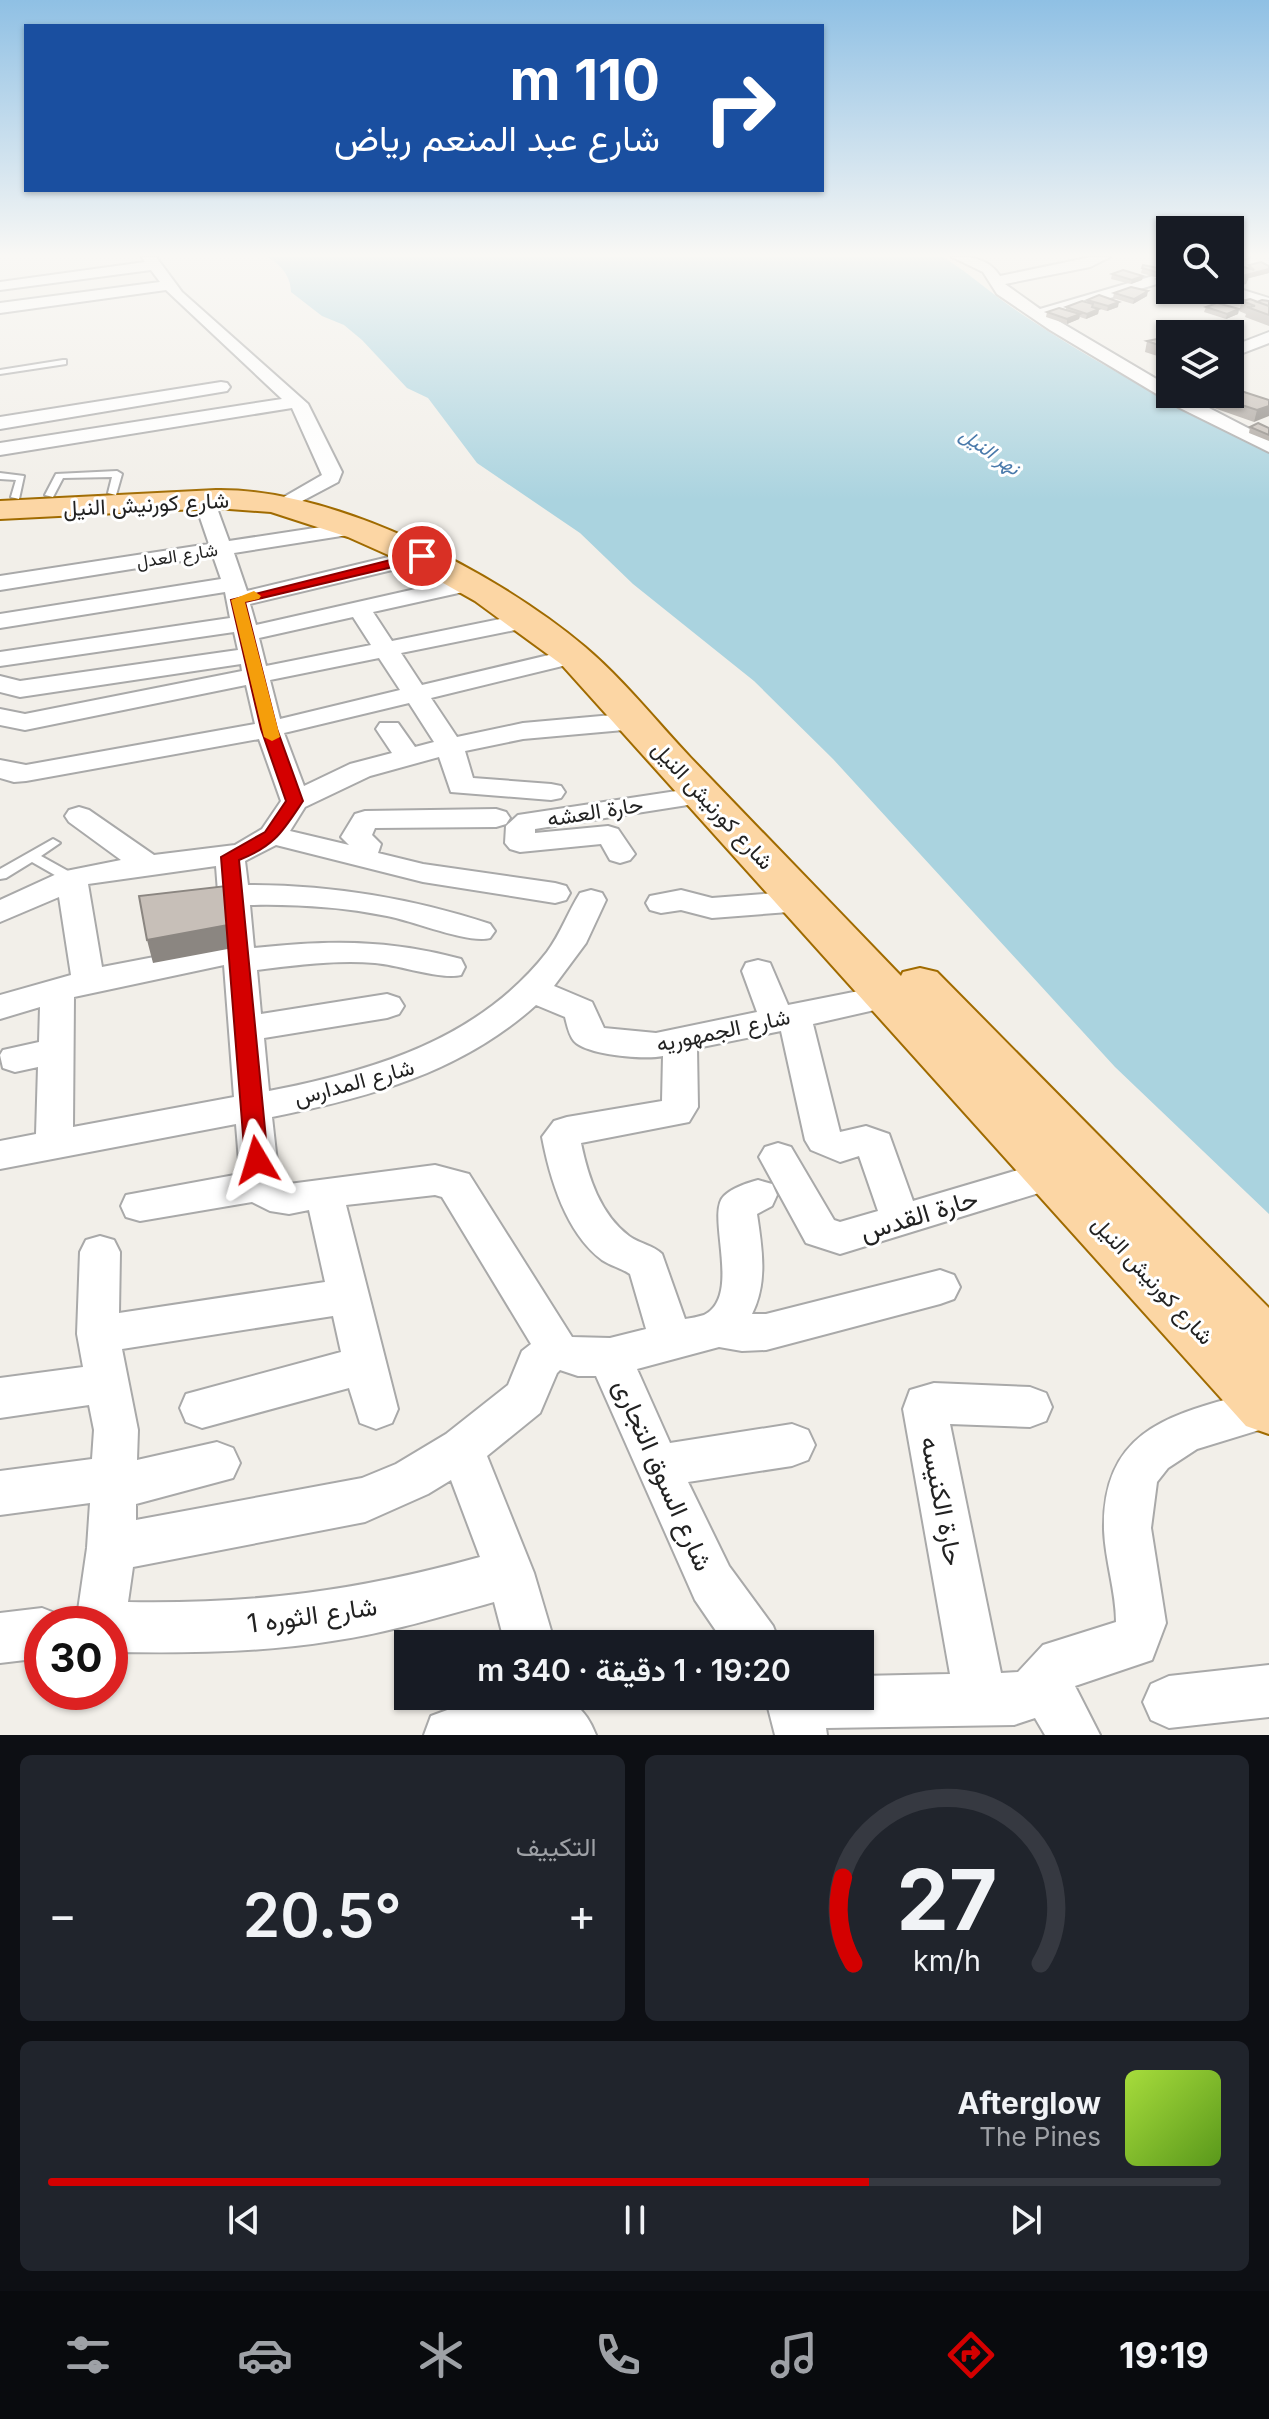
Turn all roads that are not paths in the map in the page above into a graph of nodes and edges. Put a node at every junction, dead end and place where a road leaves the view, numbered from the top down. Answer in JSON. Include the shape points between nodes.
{"nodes":[{"id":1,"x":225,"y":338,"type":"edge"},
{"id":2,"x":1075,"y":338,"type":"edge"},
{"id":3,"x":1267,"y":338,"type":"edge"},
{"id":4,"x":1244,"y":347,"type":"edge"},
{"id":5,"x":63,"y":362,"type":"dead end"},
{"id":6,"x":0,"y":372,"type":"edge"},
{"id":7,"x":1156,"y":376,"type":"edge"},
{"id":8,"x":1142,"y":379,"type":"junction"},
{"id":9,"x":221,"y":387,"type":"dead end"},
{"id":10,"x":296,"y":402,"type":"junction"},
{"id":11,"x":0,"y":423,"type":"edge"},
{"id":12,"x":1259,"y":423,"type":"edge"},
{"id":13,"x":1238,"y":431,"type":"junction"},
{"id":14,"x":1269,"y":446,"type":"edge"},
{"id":15,"x":0,"y":449,"type":"edge"},
{"id":16,"x":32,"y":499,"type":"edge"},
{"id":17,"x":289,"y":512,"type":"junction"},
{"id":18,"x":214,"y":527,"type":"junction"},
{"id":19,"x":422,"y":556,"type":"junction"},
{"id":20,"x":0,"y":565,"type":"edge"},
{"id":21,"x":331,"y":578,"type":"junction"},
{"id":22,"x":0,"y":583,"type":"edge"},
{"id":23,"x":473,"y":583,"type":"junction"},
{"id":24,"x":366,"y":607,"type":"junction"},
{"id":25,"x":530,"y":620,"type":"junction"},
{"id":26,"x":0,"y":621,"type":"edge"},
{"id":27,"x":245,"y":629,"type":"junction"},
{"id":28,"x":387,"y":650,"type":"junction"},
{"id":29,"x":574,"y":656,"type":"junction"},
{"id":30,"x":0,"y":659,"type":"edge"},
{"id":31,"x":0,"y":684,"type":"edge"},
{"id":32,"x":416,"y":693,"type":"junction"},
{"id":33,"x":0,"y":717,"type":"edge"},
{"id":34,"x":635,"y":721,"type":"junction"},
{"id":35,"x":269,"y":729,"type":"junction"},
{"id":36,"x":389,"y":729,"type":"dead end"},
{"id":37,"x":450,"y":746,"type":"junction"},
{"id":38,"x":408,"y":757,"type":"junction"},
{"id":39,"x":0,"y":768,"type":"edge"},
{"id":40,"x":551,"y":792,"type":"dead end"},
{"id":41,"x":703,"y":795,"type":"junction"},
{"id":42,"x":295,"y":801,"type":"junction"},
{"id":43,"x":79,"y":816,"type":"dead end"},
{"id":44,"x":496,"y":818,"type":"dead end"},
{"id":45,"x":272,"y":835,"type":"junction"},
{"id":46,"x":53,"y":843,"type":"dead end"},
{"id":47,"x":620,"y":854,"type":"dead end"},
{"id":48,"x":31,"y":856,"type":"junction"},
{"id":49,"x":361,"y":859,"type":"junction"},
{"id":50,"x":149,"y":866,"type":"junction"},
{"id":51,"x":1,"y":875,"type":"edge"},
{"id":52,"x":232,"y":876,"type":"junction"},
{"id":53,"x":72,"y":879,"type":"junction"},
{"id":54,"x":555,"y":893,"type":"dead end"},
{"id":55,"x":591,"y":900,"type":"dead end"},
{"id":56,"x":802,"y":901,"type":"junction"},
{"id":57,"x":661,"y":903,"type":"dead end"},
{"id":58,"x":0,"y":912,"type":"edge"},
{"id":59,"x":479,"y":931,"type":"dead end"},
{"id":60,"x":238,"y":956,"type":"junction"},
{"id":61,"x":449,"y":967,"type":"dead end"},
{"id":62,"x":758,"y":971,"type":"dead end"},
{"id":63,"x":72,"y":986,"type":"junction"},
{"id":64,"x":532,"y":990,"type":"junction"},
{"id":65,"x":889,"y":996,"type":"junction"},
{"id":66,"x":387,"y":1006,"type":"dead end"},
{"id":67,"x":0,"y":1007,"type":"edge"},
{"id":68,"x":786,"y":1017,"type":"junction"},
{"id":69,"x":244,"y":1029,"type":"junction"},
{"id":70,"x":680,"y":1042,"type":"junction"},
{"id":71,"x":56,"y":1051,"type":"junction"},
{"id":72,"x":15,"y":1059,"type":"dead end"},
{"id":73,"x":250,"y":1108,"type":"junction"},
{"id":74,"x":54,"y":1145,"type":"junction"},
{"id":75,"x":0,"y":1155,"type":"edge"},
{"id":76,"x":778,"y":1157,"type":"dead end"},
{"id":77,"x":1055,"y":1174,"type":"junction"},
{"id":78,"x":260,"y":1186,"type":"junction"},
{"id":79,"x":324,"y":1192,"type":"junction"},
{"id":80,"x":758,"y":1195,"type":"dead end"},
{"id":81,"x":140,"y":1206,"type":"dead end"},
{"id":82,"x":901,"y":1220,"type":"junction"},
{"id":83,"x":100,"y":1252,"type":"dead end"},
{"id":84,"x":940,"y":1287,"type":"dead end"},
{"id":85,"x":349,"y":1296,"type":"junction"},
{"id":86,"x":719,"y":1329,"type":"junction"},
{"id":87,"x":98,"y":1334,"type":"junction"},
{"id":88,"x":671,"y":1341,"type":"junction"},
{"id":89,"x":1269,"y":1350,"type":"edge"},
{"id":90,"x":558,"y":1351,"type":"junction"},
{"id":91,"x":610,"y":1357,"type":"junction"},
{"id":92,"x":365,"y":1365,"type":"junction"},
{"id":93,"x":108,"y":1383,"type":"junction"},
{"id":94,"x":0,"y":1398,"type":"edge"},
{"id":95,"x":1269,"y":1406,"type":"edge"},
{"id":96,"x":1030,"y":1407,"type":"dead end"},
{"id":97,"x":202,"y":1408,"type":"dead end"},
{"id":98,"x":376,"y":1409,"type":"dead end"},
{"id":99,"x":792,"y":1445,"type":"dead end"},
{"id":100,"x":462,"y":1449,"type":"junction"},
{"id":101,"x":217,"y":1463,"type":"dead end"},
{"id":102,"x":657,"y":1466,"type":"junction"},
{"id":103,"x":116,"y":1482,"type":"junction"},
{"id":104,"x":0,"y":1493,"type":"edge"},
{"id":105,"x":111,"y":1548,"type":"junction"},
{"id":106,"x":510,"y":1573,"type":"junction"},
{"id":107,"x":103,"y":1606,"type":"edge"},
{"id":108,"x":128,"y":1627,"type":"edge"},
{"id":109,"x":526,"y":1630,"type":"edge"},
{"id":110,"x":745,"y":1630,"type":"edge"},
{"id":111,"x":24,"y":1635,"type":"edge"},
{"id":112,"x":0,"y":1638,"type":"edge"},
{"id":113,"x":1044,"y":1684,"type":"junction"},
{"id":114,"x":1269,"y":1691,"type":"edge"},
{"id":115,"x":981,"y":1701,"type":"junction"},
{"id":116,"x":1169,"y":1702,"type":"dead end"},
{"id":117,"x":796,"y":1711,"type":"edge"},
{"id":118,"x":553,"y":1717,"type":"edge"},
{"id":119,"x":450,"y":1735,"type":"edge"},
{"id":120,"x":1074,"y":1735,"type":"edge"}],
"edges":[{"from":1,"to":10,"type":"street"},
{"from":2,"to":8,"type":"street"},
{"from":3,"to":4,"type":"street"},
{"from":5,"to":6,"type":"lane"},
{"from":7,"to":8,"type":"street"},
{"from":8,"to":13,"type":"street"},
{"from":9,"to":11,"type":"street"},
{"from":10,"to":15,"type":"street"},
{"from":10,"to":17,"type":"street","via":[[332,472]]},
{"from":12,"to":13,"type":"street"},
{"from":13,"to":14,"type":"street"},
{"from":16,"to":17,"type":"main road","name":"شارع كورنيش النيل","via":[[219,489]]},
{"from":16,"to":18,"type":"main road","name":"شارع كورنيش النيل"},
{"from":17,"to":18,"type":"main road","name":"شارع كورنيش النيل","via":[[240,499]]},
{"from":17,"to":19,"type":"main road","name":"شارع كورنيش النيل","via":[[354,528]]},
{"from":17,"to":21,"type":"street","via":[[307,557]]},
{"from":17,"to":89,"type":"main road","name":"شارع كورنيش النيل","via":[[374,513],[523,591],[583,636]]},
{"from":18,"to":20,"type":"street"},
{"from":18,"to":22,"type":"street","name":"شارع العدل"},
{"from":18,"to":27,"type":"street"},
{"from":19,"to":21,"type":"street"},
{"from":19,"to":23,"type":"main road","name":"شارع كورنيش النيل"},
{"from":21,"to":24,"type":"street"},
{"from":21,"to":27,"type":"street"},
{"from":23,"to":24,"type":"street"},
{"from":23,"to":25,"type":"main road","name":"شارع كورنيش النيل"},
{"from":24,"to":27,"type":"street"},
{"from":24,"to":28,"type":"street"},
{"from":25,"to":28,"type":"street"},
{"from":25,"to":29,"type":"main road","name":"شارع كورنيش النيل"},
{"from":26,"to":27,"type":"street"},
{"from":27,"to":28,"type":"street"},
{"from":27,"to":30,"type":"street"},
{"from":27,"to":31,"type":"street","via":[[98,677],[20,689]]},
{"from":27,"to":33,"type":"street","via":[[25,722]]},
{"from":27,"to":35,"type":"street"},
{"from":28,"to":32,"type":"street"},
{"from":29,"to":32,"type":"street"},
{"from":29,"to":34,"type":"main road","name":"شارع كورنيش النيل"},
{"from":32,"to":35,"type":"street"},
{"from":32,"to":37,"type":"street"},
{"from":34,"to":37,"type":"street","via":[[523,731]]},
{"from":34,"to":41,"type":"main road","name":"شارع كورنيش النيل"},
{"from":35,"to":39,"type":"street","via":[[26,773]]},
{"from":35,"to":42,"type":"street"},
{"from":36,"to":38,"type":"street"},
{"from":37,"to":38,"type":"street"},
{"from":37,"to":40,"type":"street","via":[[464,788]]},
{"from":38,"to":42,"type":"street","via":[[337,779]]},
{"from":41,"to":47,"type":"street","name":"حارة العشه","via":[[520,826],[520,843],[608,835]]},
{"from":41,"to":56,"type":"main road","name":"شارع كورنيش النيل"},
{"from":42,"to":45,"type":"street"},
{"from":43,"to":50,"type":"street"},
{"from":44,"to":49,"type":"street","via":[[365,820],[356,837],[366,844]]},
{"from":45,"to":49,"type":"street"},
{"from":45,"to":52,"type":"street"},
{"from":46,"to":48,"type":"lane"},
{"from":48,"to":51,"type":"lane"},
{"from":48,"to":53,"type":"lane"},
{"from":49,"to":54,"type":"street"},
{"from":50,"to":52,"type":"street","via":[[182,878]]},
{"from":50,"to":53,"type":"street"},
{"from":52,"to":59,"type":"street","via":[[403,907]]},
{"from":52,"to":60,"type":"street"},
{"from":53,"to":58,"type":"street"},
{"from":53,"to":63,"type":"street"},
{"from":55,"to":64,"type":"street","name":"شارع المدارس","via":[[571,945]]},
{"from":56,"to":57,"type":"street","via":[[712,908],[681,900]]},
{"from":56,"to":65,"type":"main road","name":"شارع كورنيش النيل"},
{"from":60,"to":61,"type":"street","via":[[372,950]]},
{"from":60,"to":63,"type":"street"},
{"from":60,"to":69,"type":"street"},
{"from":62,"to":68,"type":"street"},
{"from":63,"to":67,"type":"street"},
{"from":63,"to":71,"type":"street"},
{"from":64,"to":70,"type":"street","name":"شارع الجمهوريه","via":[[580,1010],[587,1034],[596,1040],[632,1046]]},
{"from":64,"to":73,"type":"street","name":"شارع المدارس","via":[[495,1023],[449,1052],[394,1076]]},
{"from":65,"to":68,"type":"street","name":"شارع الجمهوريه"},
{"from":65,"to":77,"type":"main road","name":"شارع كورنيش النيل"},
{"from":66,"to":69,"type":"street"},
{"from":68,"to":70,"type":"street","name":"شارع الجمهوريه"},
{"from":68,"to":82,"type":"street","via":[[824,1140],[840,1148],[866,1140],[876,1144]]},
{"from":69,"to":73,"type":"street"},
{"from":70,"to":88,"type":"street","via":[[676,1112],[567,1131],[561,1137],[595,1227],[613,1246],[648,1266]]},
{"from":71,"to":72,"type":"street"},
{"from":71,"to":74,"type":"street"},
{"from":73,"to":74,"type":"street","name":"شارع المدارس"},
{"from":73,"to":78,"type":"street"},
{"from":74,"to":75,"type":"street","name":"شارع المدارس"},
{"from":76,"to":82,"type":"street","name":"حارة القدس","via":[[815,1225],[829,1237]]},
{"from":77,"to":82,"type":"street","name":"حارة القدس"},
{"from":77,"to":95,"type":"main road","name":"شارع كورنيش النيل"},
{"from":78,"to":79,"type":"street","via":[[279,1199]]},
{"from":78,"to":81,"type":"street"},
{"from":79,"to":85,"type":"street"},
{"from":79,"to":90,"type":"street","via":[[435,1180],[455,1185]]},
{"from":80,"to":86,"type":"street","via":[[737,1207],[745,1254],[737,1303]]},
{"from":83,"to":87,"type":"street"},
{"from":84,"to":86,"type":"street","via":[[766,1332]]},
{"from":85,"to":87,"type":"street"},
{"from":85,"to":92,"type":"street"},
{"from":86,"to":88,"type":"street"},
{"from":87,"to":93,"type":"street"},
{"from":88,"to":91,"type":"street"},
{"from":90,"to":91,"type":"street","name":"شارع السوق التجارى"},
{"from":90,"to":100,"type":"street","via":[[534,1367],[524,1399]]},
{"from":91,"to":102,"type":"street","name":"شارع السوق التجارى"},
{"from":92,"to":97,"type":"street"},
{"from":92,"to":98,"type":"street"},
{"from":93,"to":94,"type":"street"},
{"from":93,"to":103,"type":"street","via":[[116,1430]]},
{"from":95,"to":113,"type":"street","via":[[1173,1438],[1141,1465],[1126,1519],[1142,1616],[1140,1635],[1125,1647],[1061,1663]]},
{"from":96,"to":115,"type":"street","name":"حارة الكنيسه","via":[[934,1403],[925,1409]]},
{"from":99,"to":102,"type":"street"},
{"from":100,"to":105,"type":"street","via":[[365,1500]]},
{"from":100,"to":106,"type":"street"},
{"from":101,"to":103,"type":"street"},
{"from":102,"to":110,"type":"street","name":"شارع السوق التجارى","via":[[712,1583]]},
{"from":103,"to":104,"type":"street"},
{"from":103,"to":105,"type":"street"},
{"from":105,"to":107,"type":"street"},
{"from":106,"to":108,"type":"street","name":"شارع الثوره 1","via":[[412,1601],[308,1620]]},
{"from":106,"to":109,"type":"street"},
{"from":111,"to":112,"type":"street"},
{"from":113,"to":115,"type":"street","via":[[1014,1699]]},
{"from":113,"to":120,"type":"street"},
{"from":114,"to":116,"type":"street"},
{"from":115,"to":117,"type":"street"},
{"from":118,"to":119,"type":"street"}]}
